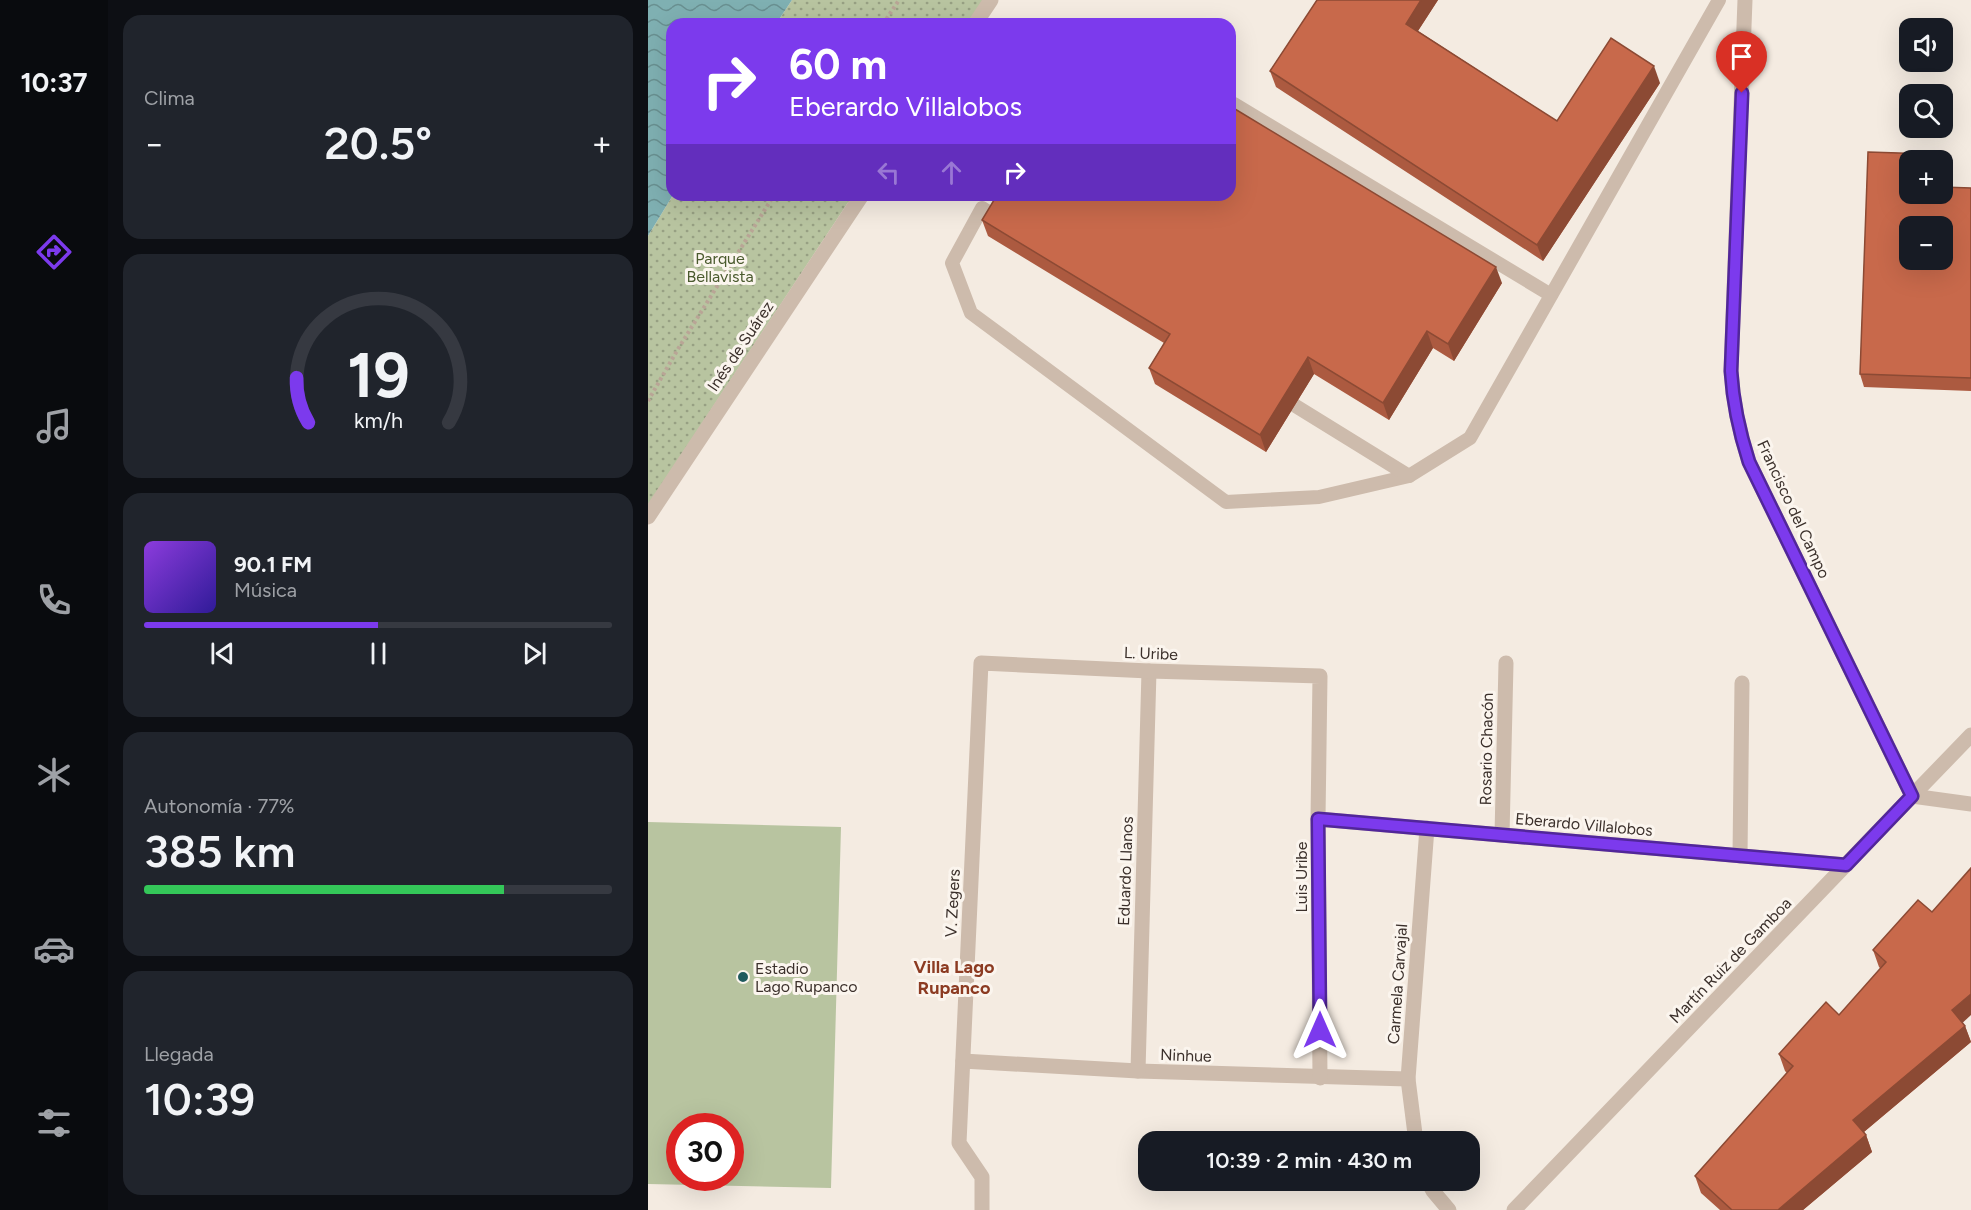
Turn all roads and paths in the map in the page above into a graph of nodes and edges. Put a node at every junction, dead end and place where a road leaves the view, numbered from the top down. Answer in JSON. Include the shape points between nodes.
{"nodes":[{"id":1,"x":898,"y":0,"type":"edge"},
{"id":2,"x":991,"y":0,"type":"edge"},
{"id":3,"x":1719,"y":0,"type":"edge"},
{"id":4,"x":1745,"y":0,"type":"edge"},
{"id":5,"x":887,"y":18,"type":"edge"},
{"id":6,"x":979,"y":18,"type":"edge"},
{"id":7,"x":1236,"y":105,"type":"edge"},
{"id":8,"x":770,"y":201,"type":"edge"},
{"id":9,"x":858,"y":201,"type":"edge"},
{"id":10,"x":998,"y":218,"type":"edge"},
{"id":11,"x":1551,"y":295,"type":"junction"},
{"id":12,"x":648,"y":401,"type":"edge"},
{"id":13,"x":1294,"y":405,"type":"edge"},
{"id":14,"x":1409,"y":476,"type":"junction"},
{"id":15,"x":648,"y":517,"type":"edge"},
{"id":16,"x":981,"y":663,"type":"joint"},
{"id":17,"x":1506,"y":663,"type":"dead end"},
{"id":18,"x":1149,"y":671,"type":"junction"},
{"id":19,"x":1320,"y":676,"type":"joint"},
{"id":20,"x":1742,"y":683,"type":"dead end"},
{"id":21,"x":1971,"y":735,"type":"edge"},
{"id":22,"x":1912,"y":796,"type":"junction"},
{"id":23,"x":1971,"y":804,"type":"edge"},
{"id":24,"x":1318,"y":819,"type":"junction"},
{"id":25,"x":1427,"y":828,"type":"junction"},
{"id":26,"x":1502,"y":835,"type":"junction"},
{"id":27,"x":1740,"y":856,"type":"junction"},
{"id":28,"x":1846,"y":865,"type":"junction"},
{"id":29,"x":963,"y":1061,"type":"junction"},
{"id":30,"x":1138,"y":1071,"type":"junction"},
{"id":31,"x":1320,"y":1078,"type":"junction"},
{"id":32,"x":1408,"y":1079,"type":"junction"},
{"id":33,"x":1415,"y":1131,"type":"edge"},
{"id":34,"x":1435,"y":1191,"type":"edge"},
{"id":35,"x":981,"y":1210,"type":"edge"},
{"id":36,"x":1449,"y":1210,"type":"edge"},
{"id":37,"x":1514,"y":1210,"type":"edge"}],
"edges":[{"from":1,"to":5,"type":"path"},
{"from":2,"to":6,"type":"street"},
{"from":3,"to":11,"type":"lane"},
{"from":4,"to":22,"type":"street","name":"Francisco del Campo","via":[[1732,399],[1749,462]]},
{"from":7,"to":11,"type":"lane"},
{"from":8,"to":12,"type":"path"},
{"from":9,"to":15,"type":"street","name":"Inés de Suárez"},
{"from":10,"to":14,"type":"lane","via":[[982,208],[952,263],[971,313],[1226,502],[1318,497]]},
{"from":11,"to":14,"type":"lane","via":[[1470,438]]},
{"from":13,"to":14,"type":"lane"},
{"from":16,"to":18,"type":"street","name":"L. Uribe"},
{"from":16,"to":29,"type":"street","name":"V. Zegers"},
{"from":17,"to":26,"type":"street","name":"Rosario Chacón"},
{"from":18,"to":19,"type":"street","name":"L. Uribe"},
{"from":18,"to":30,"type":"street","name":"Eduardo Llanos"},
{"from":19,"to":24,"type":"street","name":"Luis Uribe"},
{"from":20,"to":27,"type":"street"},
{"from":21,"to":22,"type":"street","name":"Martín Ruiz de Gamboa"},
{"from":22,"to":23,"type":"street"},
{"from":22,"to":28,"type":"street","name":"Martín Ruiz de Gamboa"},
{"from":24,"to":25,"type":"street","name":"Eberardo Villalobos"},
{"from":24,"to":31,"type":"street","name":"Luis Uribe"},
{"from":25,"to":26,"type":"street","name":"Eberardo Villalobos"},
{"from":25,"to":32,"type":"street","name":"Carmela Carvajal"},
{"from":26,"to":27,"type":"street","name":"Eberardo Villalobos"},
{"from":27,"to":28,"type":"street","name":"Eberardo Villalobos"},
{"from":28,"to":37,"type":"street","name":"Martín Ruiz de Gamboa"},
{"from":29,"to":30,"type":"street","name":"Ninhue"},
{"from":29,"to":35,"type":"street","name":"V. Zegers","via":[[959,1143],[982,1177]]},
{"from":30,"to":31,"type":"street","name":"Ninhue"},
{"from":31,"to":32,"type":"street","name":"Ninhue"},
{"from":32,"to":33,"type":"street","name":"Carmela Carvajal"},
{"from":34,"to":36,"type":"street"}]}
